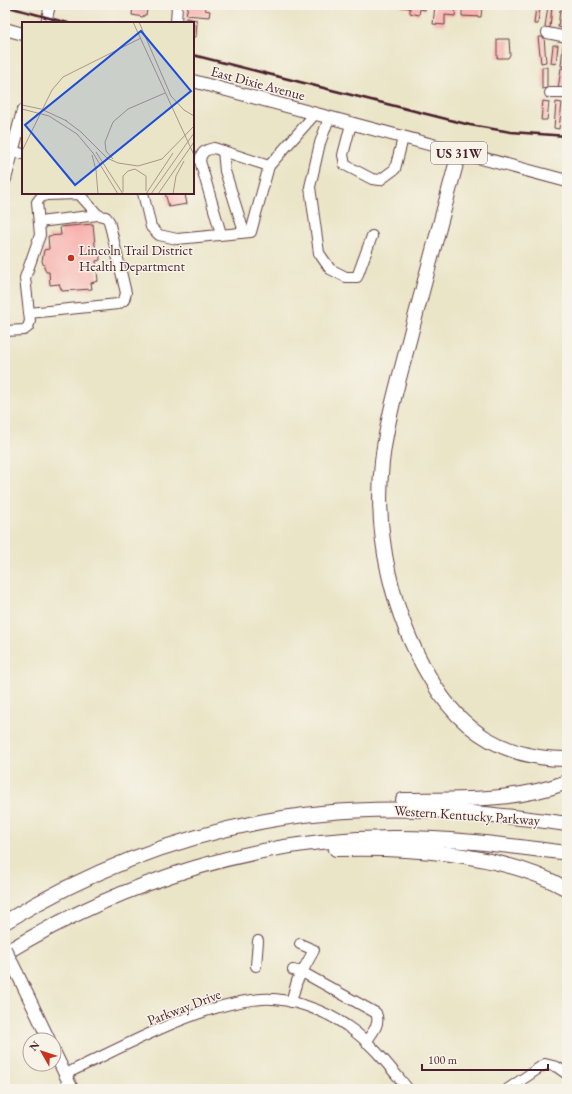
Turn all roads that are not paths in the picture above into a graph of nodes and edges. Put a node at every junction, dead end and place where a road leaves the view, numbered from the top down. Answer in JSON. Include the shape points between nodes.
{"nodes":[{"id":1,"x":50,"y":5,"type":"edge"},
{"id":2,"x":177,"y":5,"type":"edge"},
{"id":3,"x":46,"y":22,"type":"edge"},
{"id":4,"x":176,"y":22,"type":"edge"},
{"id":5,"x":5,"y":29,"type":"edge"},
{"id":6,"x":547,"y":33,"type":"dead end"},
{"id":7,"x":22,"y":34,"type":"edge"},
{"id":8,"x":567,"y":36,"type":"edge"},
{"id":9,"x":194,"y":81,"type":"edge"},
{"id":10,"x":550,"y":93,"type":"dead end"},
{"id":11,"x":567,"y":93,"type":"edge"},
{"id":12,"x":315,"y":114,"type":"junction"},
{"id":13,"x":22,"y":115,"type":"edge"},
{"id":14,"x":329,"y":118,"type":"junction"},
{"id":15,"x":351,"y":124,"type":"junction"},
{"id":16,"x":403,"y":138,"type":"junction"},
{"id":17,"x":13,"y":151,"type":"edge"},
{"id":18,"x":223,"y":151,"type":"junction"},
{"id":19,"x":459,"y":153,"type":"junction"},
{"id":20,"x":269,"y":166,"type":"junction"},
{"id":21,"x":5,"y":179,"type":"edge"},
{"id":22,"x":567,"y":181,"type":"edge"},
{"id":23,"x":80,"y":194,"type":"edge"},
{"id":24,"x":143,"y":194,"type":"edge"},
{"id":25,"x":98,"y":215,"type":"junction"},
{"id":26,"x":39,"y":222,"type":"junction"},
{"id":27,"x":244,"y":232,"type":"junction"},
{"id":28,"x":221,"y":234,"type":"junction"},
{"id":29,"x":372,"y":236,"type":"dead end"},
{"id":30,"x":29,"y":313,"type":"junction"},
{"id":31,"x":5,"y":331,"type":"edge"},
{"id":32,"x":567,"y":759,"type":"edge"},
{"id":33,"x":567,"y":782,"type":"edge"},
{"id":34,"x":567,"y":824,"type":"edge"},
{"id":35,"x":156,"y":849,"type":"junction"},
{"id":36,"x":567,"y":853,"type":"edge"},
{"id":37,"x":228,"y":858,"type":"junction"},
{"id":38,"x":567,"y":888,"type":"edge"},
{"id":39,"x":5,"y":922,"type":"edge"},
{"id":40,"x":258,"y":941,"type":"dead end"},
{"id":41,"x":300,"y":944,"type":"dead end"},
{"id":42,"x":5,"y":949,"type":"edge"},
{"id":43,"x":5,"y":953,"type":"edge"},
{"id":44,"x":256,"y":966,"type":"dead end"},
{"id":45,"x":298,"y":971,"type":"junction"},
{"id":46,"x":291,"y":1002,"type":"junction"},
{"id":47,"x":45,"y":1032,"type":"edge"},
{"id":48,"x":366,"y":1042,"type":"junction"},
{"id":49,"x":62,"y":1068,"type":"edge"},
{"id":50,"x":65,"y":1074,"type":"junction"},
{"id":51,"x":567,"y":1074,"type":"edge"},
{"id":52,"x":72,"y":1089,"type":"edge"},
{"id":53,"x":408,"y":1089,"type":"edge"},
{"id":54,"x":508,"y":1089,"type":"edge"}],
"edges":[{"from":1,"to":3,"type":"street"},
{"from":2,"to":4,"type":"street"},
{"from":5,"to":7,"type":"main road"},
{"from":6,"to":8,"type":"street"},
{"from":9,"to":12,"type":"main road","name":"East Dixie Avenue","number":"US 31W"},
{"from":10,"to":11,"type":"street"},
{"from":12,"to":14,"type":"main road","number":"US 31W"},
{"from":12,"to":20,"type":"street"},
{"from":13,"to":17,"type":"main road"},
{"from":14,"to":15,"type":"main road","number":"US 31W"},
{"from":14,"to":29,"type":"street","via":[[320,143],[310,187],[318,253],[330,269],[346,277],[357,277]]},
{"from":15,"to":16,"type":"main road","number":"US 31W"},
{"from":15,"to":16,"type":"street","via":[[344,155],[345,165],[372,179],[380,180],[395,169]]},
{"from":16,"to":19,"type":"main road","number":"US 31W"},
{"from":17,"to":21,"type":"main road"},
{"from":18,"to":20,"type":"street"},
{"from":18,"to":27,"type":"street","via":[[225,171]]},
{"from":18,"to":28,"type":"street","via":[[214,148],[206,150],[201,154],[200,161]]},
{"from":19,"to":22,"type":"main road","number":"US 31W"},
{"from":19,"to":32,"type":"highway","via":[[386,437],[380,511],[386,559],[398,604],[414,648],[436,689],[450,708],[472,729],[504,748],[547,759]]},
{"from":20,"to":27,"type":"street","via":[[251,232]]},
{"from":23,"to":25,"type":"street"},
{"from":23,"to":26,"type":"street","via":[[41,197],[37,202]]},
{"from":24,"to":28,"type":"street","via":[[151,227],[159,236],[177,239]]},
{"from":25,"to":26,"type":"street"},
{"from":25,"to":30,"type":"street","via":[[106,217],[109,221],[126,293],[124,300],[118,304]]},
{"from":26,"to":30,"type":"street","via":[[40,235],[25,278]]},
{"from":27,"to":28,"type":"street"},
{"from":30,"to":31,"type":"street","via":[[28,327],[24,330]]},
{"from":33,"to":35,"type":"highway","via":[[540,791],[498,797],[373,802],[299,809],[225,825]]},
{"from":34,"to":35,"type":"highway","name":"Western Kentucky Parkway","via":[[454,811],[352,810],[252,823]]},
{"from":35,"to":39,"type":"highway","name":"Western Kentucky Parkway","via":[[76,883]]},
{"from":36,"to":37,"type":"highway","name":"Western Kentucky Parkway","via":[[470,841],[397,838],[304,844]]},
{"from":37,"to":38,"type":"highway","via":[[313,849],[426,852],[509,865]]},
{"from":37,"to":43,"type":"highway","name":"Western Kentucky Parkway","via":[[181,871],[122,893],[59,922]]},
{"from":40,"to":44,"type":"street"},
{"from":41,"to":45,"type":"street","via":[[314,950]]},
{"from":42,"to":47,"type":"main road","bridge":true},
{"from":45,"to":46,"type":"street"},
{"from":45,"to":48,"type":"street","via":[[376,1013],[376,1028]]},
{"from":46,"to":48,"type":"street","name":"Parkway Drive","via":[[323,1012],[347,1026]]},
{"from":46,"to":50,"type":"street","name":"Parkway Drive","via":[[263,999],[224,1005],[177,1022]]},
{"from":48,"to":53,"type":"street","name":"Parkway Drive"},
{"from":49,"to":50,"type":"main road"},
{"from":50,"to":52,"type":"main road"},
{"from":51,"to":54,"type":"street","via":[[556,1066],[545,1064]]}]}
